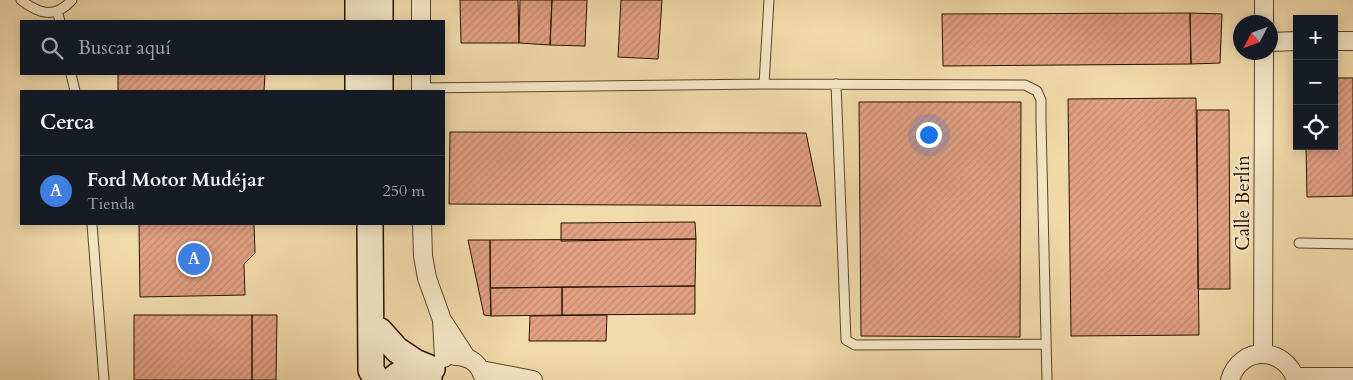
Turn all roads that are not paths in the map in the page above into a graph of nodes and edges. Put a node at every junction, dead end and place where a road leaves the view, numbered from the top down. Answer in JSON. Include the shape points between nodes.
{"nodes":[{"id":1,"x":21,"y":0,"type":"edge"},
{"id":2,"x":72,"y":0,"type":"edge"},
{"id":3,"x":358,"y":0,"type":"edge"},
{"id":4,"x":380,"y":0,"type":"edge"},
{"id":5,"x":421,"y":0,"type":"edge"},
{"id":6,"x":769,"y":0,"type":"edge"},
{"id":7,"x":1264,"y":0,"type":"edge"},
{"id":8,"x":57,"y":11,"type":"junction"},
{"id":9,"x":1264,"y":15,"type":"edge"},
{"id":10,"x":60,"y":20,"type":"edge"},
{"id":11,"x":358,"y":20,"type":"edge"},
{"id":12,"x":380,"y":20,"type":"edge"},
{"id":13,"x":421,"y":20,"type":"edge"},
{"id":14,"x":1353,"y":40,"type":"edge"},
{"id":15,"x":1293,"y":41,"type":"edge"},
{"id":16,"x":1338,"y":41,"type":"edge"},
{"id":17,"x":1278,"y":42,"type":"edge"},
{"id":18,"x":1264,"y":60,"type":"edge"},
{"id":19,"x":71,"y":75,"type":"edge"},
{"id":20,"x":358,"y":75,"type":"edge"},
{"id":21,"x":380,"y":75,"type":"edge"},
{"id":22,"x":421,"y":84,"type":"edge"},
{"id":23,"x":764,"y":84,"type":"junction"},
{"id":24,"x":836,"y":84,"type":"junction"},
{"id":25,"x":75,"y":90,"type":"edge"},
{"id":26,"x":358,"y":90,"type":"edge"},
{"id":27,"x":380,"y":90,"type":"edge"},
{"id":28,"x":92,"y":225,"type":"edge"},
{"id":29,"x":359,"y":225,"type":"edge"},
{"id":30,"x":370,"y":225,"type":"edge"},
{"id":31,"x":380,"y":225,"type":"edge"},
{"id":32,"x":422,"y":225,"type":"edge"},
{"id":33,"x":1299,"y":243,"type":"dead end"},
{"id":34,"x":1353,"y":244,"type":"edge"},
{"id":35,"x":442,"y":320,"type":"junction"},
{"id":36,"x":380,"y":331,"type":"junction"},
{"id":37,"x":1046,"y":344,"type":"junction"},
{"id":38,"x":1263,"y":354,"type":"junction"},
{"id":39,"x":466,"y":357,"type":"junction"},
{"id":40,"x":433,"y":371,"type":"edge"},
{"id":41,"x":483,"y":375,"type":"edge"},
{"id":42,"x":1353,"y":377,"type":"edge"},
{"id":43,"x":1295,"y":379,"type":"edge"},
{"id":44,"x":104,"y":380,"type":"edge"},
{"id":45,"x":360,"y":380,"type":"edge"},
{"id":46,"x":377,"y":380,"type":"edge"},
{"id":47,"x":382,"y":380,"type":"edge"},
{"id":48,"x":392,"y":380,"type":"edge"},
{"id":49,"x":533,"y":380,"type":"edge"},
{"id":50,"x":1047,"y":380,"type":"edge"},
{"id":51,"x":1230,"y":380,"type":"edge"}],
"edges":[{"from":1,"to":8,"type":"lane","via":[[38,11]]},
{"from":2,"to":8,"type":"lane"},
{"from":3,"to":11,"type":"main road"},
{"from":4,"to":12,"type":"main road"},
{"from":5,"to":13,"type":"street"},
{"from":6,"to":23,"type":"lane"},
{"from":7,"to":9,"type":"street"},
{"from":8,"to":10,"type":"lane"},
{"from":14,"to":16,"type":"street"},
{"from":15,"to":17,"type":"street"},
{"from":18,"to":38,"type":"street","name":"Calle Berlín"},
{"from":19,"to":25,"type":"lane"},
{"from":20,"to":26,"type":"main road"},
{"from":21,"to":27,"type":"main road"},
{"from":22,"to":23,"type":"lane"},
{"from":23,"to":24,"type":"lane"},
{"from":24,"to":37,"type":"lane","via":[[1025,85],[1037,91],[1041,100]]},
{"from":24,"to":37,"type":"lane","via":[[846,340],[856,345]]},
{"from":28,"to":44,"type":"lane"},
{"from":29,"to":45,"type":"main road"},
{"from":30,"to":46,"type":"main road","via":[[371,370]]},
{"from":31,"to":36,"type":"main road"},
{"from":32,"to":35,"type":"street","via":[[427,278]]},
{"from":33,"to":34,"type":"lane"},
{"from":35,"to":39,"type":"street"},
{"from":35,"to":40,"type":"street"},
{"from":36,"to":40,"type":"main road","via":[[396,350]]},
{"from":36,"to":47,"type":"main road"},
{"from":37,"to":50,"type":"lane"},
{"from":38,"to":43,"type":"street","via":[[1278,357],[1287,364]]},
{"from":38,"to":51,"type":"street","via":[[1238,364]]},
{"from":39,"to":40,"type":"street","via":[[451,356]]},
{"from":39,"to":41,"type":"street"},
{"from":40,"to":48,"type":"main road","via":[[398,375]]},
{"from":41,"to":49,"type":"street"},
{"from":42,"to":43,"type":"street"}]}
